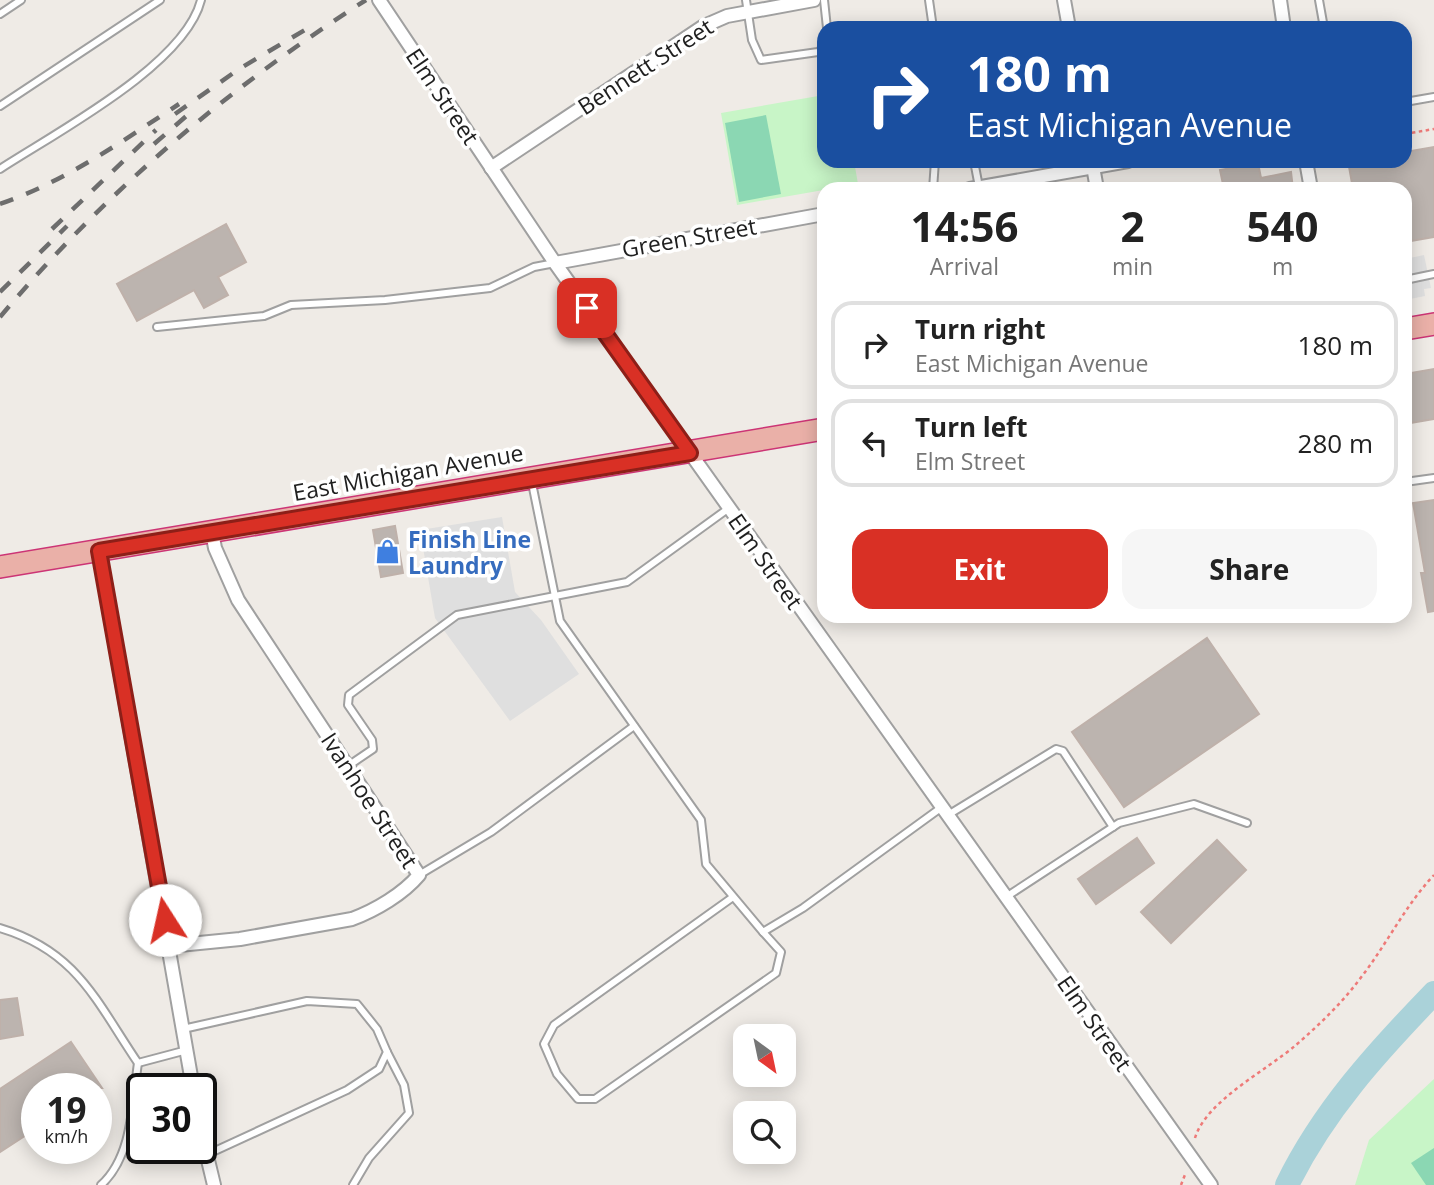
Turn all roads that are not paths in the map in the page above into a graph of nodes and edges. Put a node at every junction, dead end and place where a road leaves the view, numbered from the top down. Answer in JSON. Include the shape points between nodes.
{"nodes":[{"id":1,"x":21,"y":0,"type":"edge"},
{"id":2,"x":160,"y":0,"type":"edge"},
{"id":3,"x":201,"y":0,"type":"edge"},
{"id":4,"x":379,"y":0,"type":"edge"},
{"id":5,"x":814,"y":0,"type":"edge"},
{"id":6,"x":824,"y":0,"type":"edge"},
{"id":7,"x":929,"y":0,"type":"edge"},
{"id":8,"x":1064,"y":0,"type":"edge"},
{"id":9,"x":1280,"y":0,"type":"edge"},
{"id":10,"x":1319,"y":0,"type":"edge"},
{"id":11,"x":747,"y":5,"type":"edge"},
{"id":12,"x":0,"y":14,"type":"edge"},
{"id":13,"x":826,"y":21,"type":"edge"},
{"id":14,"x":932,"y":21,"type":"edge"},
{"id":15,"x":1068,"y":21,"type":"edge"},
{"id":16,"x":1283,"y":21,"type":"edge"},
{"id":17,"x":1323,"y":21,"type":"edge"},
{"id":18,"x":817,"y":52,"type":"edge"},
{"id":19,"x":1434,"y":97,"type":"edge"},
{"id":20,"x":1412,"y":101,"type":"edge"},
{"id":21,"x":0,"y":106,"type":"edge"},
{"id":22,"x":491,"y":168,"type":"junction"},
{"id":23,"x":1073,"y":168,"type":"edge"},
{"id":24,"x":0,"y":169,"type":"edge"},
{"id":25,"x":1004,"y":182,"type":"edge"},
{"id":26,"x":817,"y":215,"type":"edge"},
{"id":27,"x":555,"y":263,"type":"junction"},
{"id":28,"x":1434,"y":274,"type":"edge"},
{"id":29,"x":1412,"y":279,"type":"edge"},
{"id":30,"x":1434,"y":324,"type":"edge"},
{"id":31,"x":157,"y":327,"type":"dead end"},
{"id":32,"x":1412,"y":328,"type":"edge"},
{"id":33,"x":817,"y":430,"type":"edge"},
{"id":34,"x":690,"y":453,"type":"junction"},
{"id":35,"x":531,"y":478,"type":"junction"},
{"id":36,"x":1434,"y":478,"type":"edge"},
{"id":37,"x":1412,"y":481,"type":"edge"},
{"id":38,"x":729,"y":508,"type":"junction"},
{"id":39,"x":212,"y":532,"type":"junction"},
{"id":40,"x":99,"y":551,"type":"junction"},
{"id":41,"x":0,"y":567,"type":"edge"},
{"id":42,"x":553,"y":596,"type":"junction"},
{"id":43,"x":634,"y":726,"type":"junction"},
{"id":44,"x":348,"y":766,"type":"junction"},
{"id":45,"x":945,"y":811,"type":"junction"},
{"id":46,"x":1247,"y":822,"type":"dead end"},
{"id":47,"x":1113,"y":827,"type":"junction"},
{"id":48,"x":419,"y":875,"type":"junction"},
{"id":49,"x":733,"y":897,"type":"junction"},
{"id":50,"x":1006,"y":897,"type":"junction"},
{"id":51,"x":0,"y":928,"type":"edge"},
{"id":52,"x":762,"y":932,"type":"junction"},
{"id":53,"x":169,"y":946,"type":"junction"},
{"id":54,"x":183,"y":1029,"type":"junction"},
{"id":55,"x":187,"y":1051,"type":"junction"},
{"id":56,"x":387,"y":1052,"type":"junction"},
{"id":57,"x":138,"y":1063,"type":"junction"},
{"id":58,"x":191,"y":1073,"type":"edge"},
{"id":59,"x":217,"y":1150,"type":"edge"},
{"id":60,"x":208,"y":1164,"type":"edge"},
{"id":61,"x":101,"y":1185,"type":"edge"},
{"id":62,"x":214,"y":1185,"type":"edge"},
{"id":63,"x":353,"y":1185,"type":"edge"},
{"id":64,"x":1211,"y":1185,"type":"edge"}],
"edges":[{"from":1,"to":12,"type":"lane"},
{"from":2,"to":21,"type":"lane"},
{"from":3,"to":24,"type":"lane","via":[[198,14],[147,73]]},
{"from":4,"to":22,"type":"street","name":"Elm Street"},
{"from":5,"to":11,"type":"street","name":"Bennett Street"},
{"from":6,"to":13,"type":"lane"},
{"from":7,"to":14,"type":"lane"},
{"from":8,"to":15,"type":"street"},
{"from":9,"to":16,"type":"street"},
{"from":10,"to":17,"type":"lane"},
{"from":11,"to":18,"type":"lane","via":[[752,40],[761,60]]},
{"from":11,"to":22,"type":"street","name":"Bennett Street","via":[[704,26]]},
{"from":19,"to":20,"type":"lane"},
{"from":22,"to":27,"type":"street","name":"Elm Street"},
{"from":23,"to":25,"type":"street"},
{"from":26,"to":27,"type":"street","name":"Green Street"},
{"from":27,"to":31,"type":"lane","via":[[534,267],[490,288],[291,305],[264,316]]},
{"from":27,"to":34,"type":"street","name":"Elm Street"},
{"from":28,"to":29,"type":"lane"},
{"from":30,"to":32,"type":"highway"},
{"from":33,"to":34,"type":"highway","name":"East Michigan Avenue"},
{"from":34,"to":35,"type":"highway","name":"East Michigan Avenue"},
{"from":34,"to":38,"type":"street","name":"Elm Street"},
{"from":35,"to":39,"type":"highway","name":"East Michigan Avenue"},
{"from":35,"to":42,"type":"lane"},
{"from":36,"to":37,"type":"lane"},
{"from":38,"to":42,"type":"lane","via":[[627,582]]},
{"from":38,"to":45,"type":"street","name":"Elm Street"},
{"from":39,"to":40,"type":"highway","name":"East Michigan Avenue"},
{"from":39,"to":44,"type":"street","name":"Ivanhoe Street","via":[[238,600]]},
{"from":40,"to":41,"type":"highway","name":"East Michigan Avenue"},
{"from":40,"to":53,"type":"street"},
{"from":42,"to":43,"type":"lane","via":[[560,621]]},
{"from":42,"to":44,"type":"lane","via":[[457,615],[349,695],[348,705],[372,740],[373,750]]},
{"from":43,"to":48,"type":"lane","via":[[491,832]]},
{"from":43,"to":49,"type":"lane","via":[[701,820],[706,864]]},
{"from":44,"to":48,"type":"street","name":"Ivanhoe Street"},
{"from":45,"to":47,"type":"lane","via":[[1056,748],[1063,751]]},
{"from":45,"to":50,"type":"street","name":"Elm Street"},
{"from":45,"to":52,"type":"lane"},
{"from":46,"to":47,"type":"lane","via":[[1194,804]]},
{"from":47,"to":50,"type":"lane"},
{"from":48,"to":53,"type":"street","name":"Ivanhoe Street","via":[[410,886],[352,919]]},
{"from":49,"to":52,"type":"lane"},
{"from":49,"to":52,"type":"lane","via":[[554,1025],[544,1044],[557,1074],[578,1100],[595,1099],[776,973],[781,952]]},
{"from":50,"to":64,"type":"street","name":"Elm Street"},
{"from":51,"to":57,"type":"lane","via":[[41,943],[69,965]]},
{"from":53,"to":54,"type":"street"},
{"from":54,"to":55,"type":"street"},
{"from":54,"to":56,"type":"lane","via":[[307,1001],[357,1004],[377,1029]]},
{"from":55,"to":57,"type":"lane"},
{"from":55,"to":58,"type":"street"},
{"from":56,"to":59,"type":"lane","via":[[379,1069],[347,1090]]},
{"from":56,"to":63,"type":"lane","via":[[404,1085],[409,1113],[369,1158]]},
{"from":57,"to":61,"type":"lane","via":[[125,1144],[111,1175]]},
{"from":60,"to":62,"type":"street"}]}
